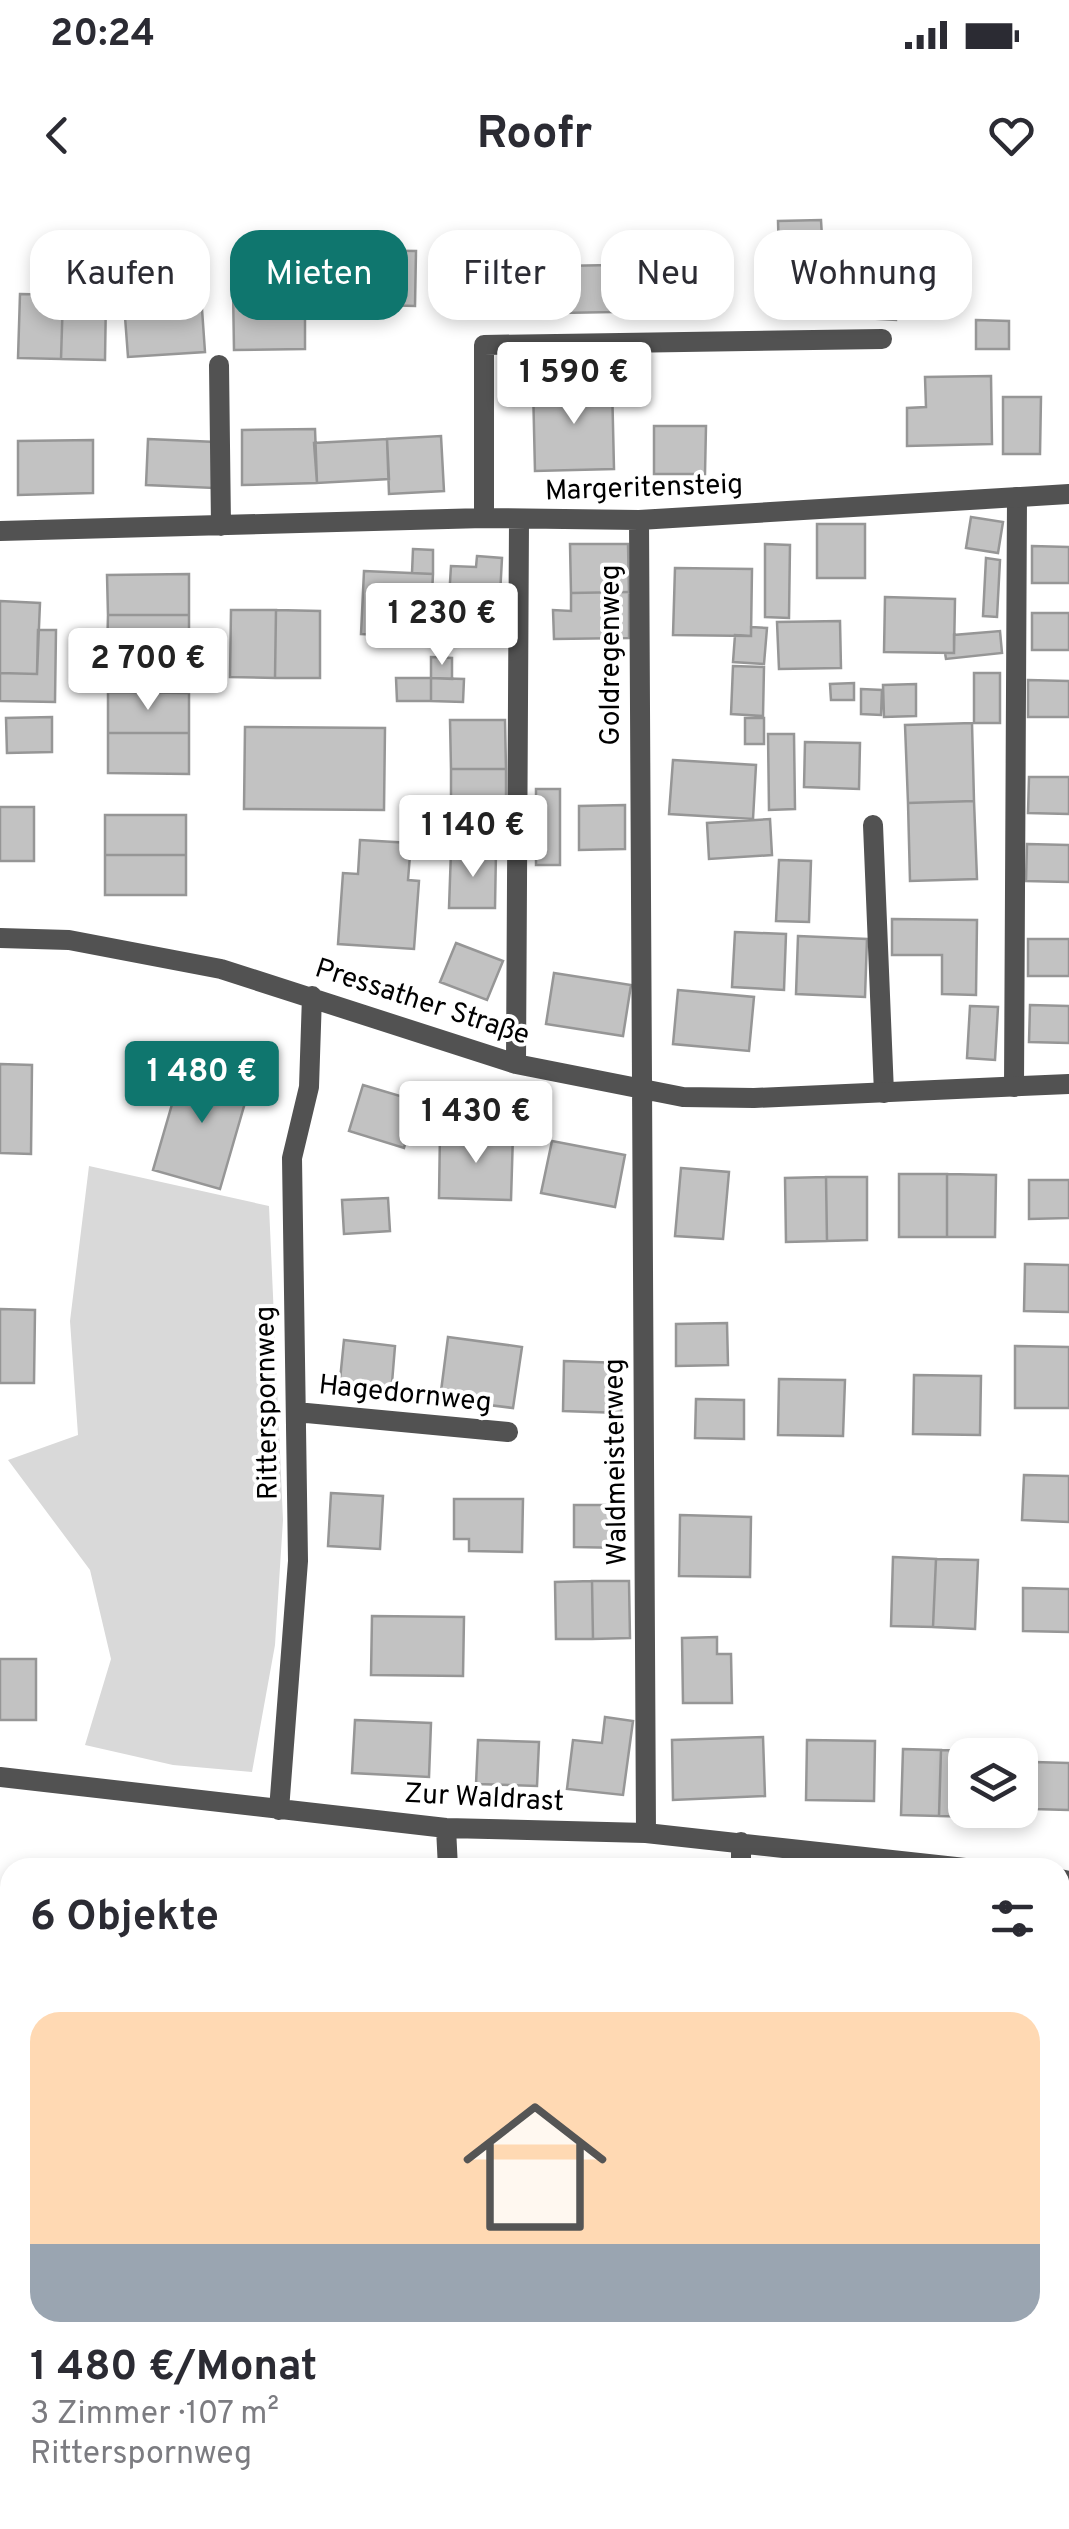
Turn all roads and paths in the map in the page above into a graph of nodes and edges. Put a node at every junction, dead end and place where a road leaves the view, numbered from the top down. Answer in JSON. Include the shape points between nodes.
{"nodes":[{"id":1,"x":882,"y":339,"type":"dead end"},
{"id":2,"x":218,"y":364,"type":"dead end"},
{"id":3,"x":1069,"y":494,"type":"edge"},
{"id":4,"x":1017,"y":497,"type":"junction"},
{"id":5,"x":484,"y":518,"type":"junction"},
{"id":6,"x":518,"y":520,"type":"junction"},
{"id":7,"x":639,"y":520,"type":"junction"},
{"id":8,"x":220,"y":526,"type":"junction"},
{"id":9,"x":0,"y":531,"type":"edge"},
{"id":10,"x":873,"y":825,"type":"dead end"},
{"id":11,"x":0,"y":938,"type":"edge"},
{"id":12,"x":312,"y":996,"type":"junction"},
{"id":13,"x":516,"y":1064,"type":"junction"},
{"id":14,"x":1069,"y":1084,"type":"edge"},
{"id":15,"x":1014,"y":1087,"type":"junction"},
{"id":16,"x":640,"y":1090,"type":"junction"},
{"id":17,"x":884,"y":1093,"type":"junction"},
{"id":18,"x":296,"y":1412,"type":"junction"},
{"id":19,"x":508,"y":1432,"type":"dead end"},
{"id":20,"x":0,"y":1778,"type":"edge"},
{"id":21,"x":279,"y":1810,"type":"junction"},
{"id":22,"x":446,"y":1828,"type":"junction"},
{"id":23,"x":646,"y":1833,"type":"junction"},
{"id":24,"x":741,"y":1842,"type":"junction"},
{"id":25,"x":448,"y":1858,"type":"edge"},
{"id":26,"x":741,"y":1858,"type":"edge"},
{"id":27,"x":879,"y":1858,"type":"edge"}],
"edges":[{"from":1,"to":5,"type":"street","via":[[484,346]]},
{"from":2,"to":8,"type":"street"},
{"from":3,"to":4,"type":"street","name":"Margeritensteig"},
{"from":4,"to":7,"type":"street","name":"Margeritensteig"},
{"from":4,"to":15,"type":"street"},
{"from":5,"to":6,"type":"street","name":"Margeritensteig"},
{"from":5,"to":8,"type":"street","name":"Margeritensteig"},
{"from":6,"to":7,"type":"street","name":"Margeritensteig"},
{"from":6,"to":13,"type":"street"},
{"from":7,"to":16,"type":"street","name":"Goldregenweg"},
{"from":8,"to":9,"type":"street","name":"Margeritensteig"},
{"from":10,"to":17,"type":"street"},
{"from":11,"to":12,"type":"street","name":"Pressather Straße","via":[[69,940],[202,965]]},
{"from":12,"to":13,"type":"street","name":"Pressather Straße"},
{"from":12,"to":18,"type":"street","name":"Ritterspornweg","via":[[309,1087],[292,1158]]},
{"from":13,"to":16,"type":"street","name":"Pressather Straße"},
{"from":14,"to":15,"type":"street","name":"Pressather Straße"},
{"from":15,"to":17,"type":"street","name":"Pressather Straße"},
{"from":16,"to":17,"type":"street","name":"Pressather Straße","via":[[754,1098]]},
{"from":16,"to":23,"type":"street","name":"Waldmeisterweg"},
{"from":18,"to":19,"type":"street","name":"Hagedornweg"},
{"from":18,"to":21,"type":"street","name":"Ritterspornweg","via":[[298,1561]]},
{"from":20,"to":21,"type":"street","name":"Zur Waldrast"},
{"from":21,"to":22,"type":"street","name":"Zur Waldrast"},
{"from":22,"to":23,"type":"street","name":"Zur Waldrast"},
{"from":22,"to":25,"type":"street"},
{"from":23,"to":24,"type":"street","name":"Zur Waldrast"},
{"from":24,"to":26,"type":"street"},
{"from":24,"to":27,"type":"street","name":"Zur Waldrast"}]}
